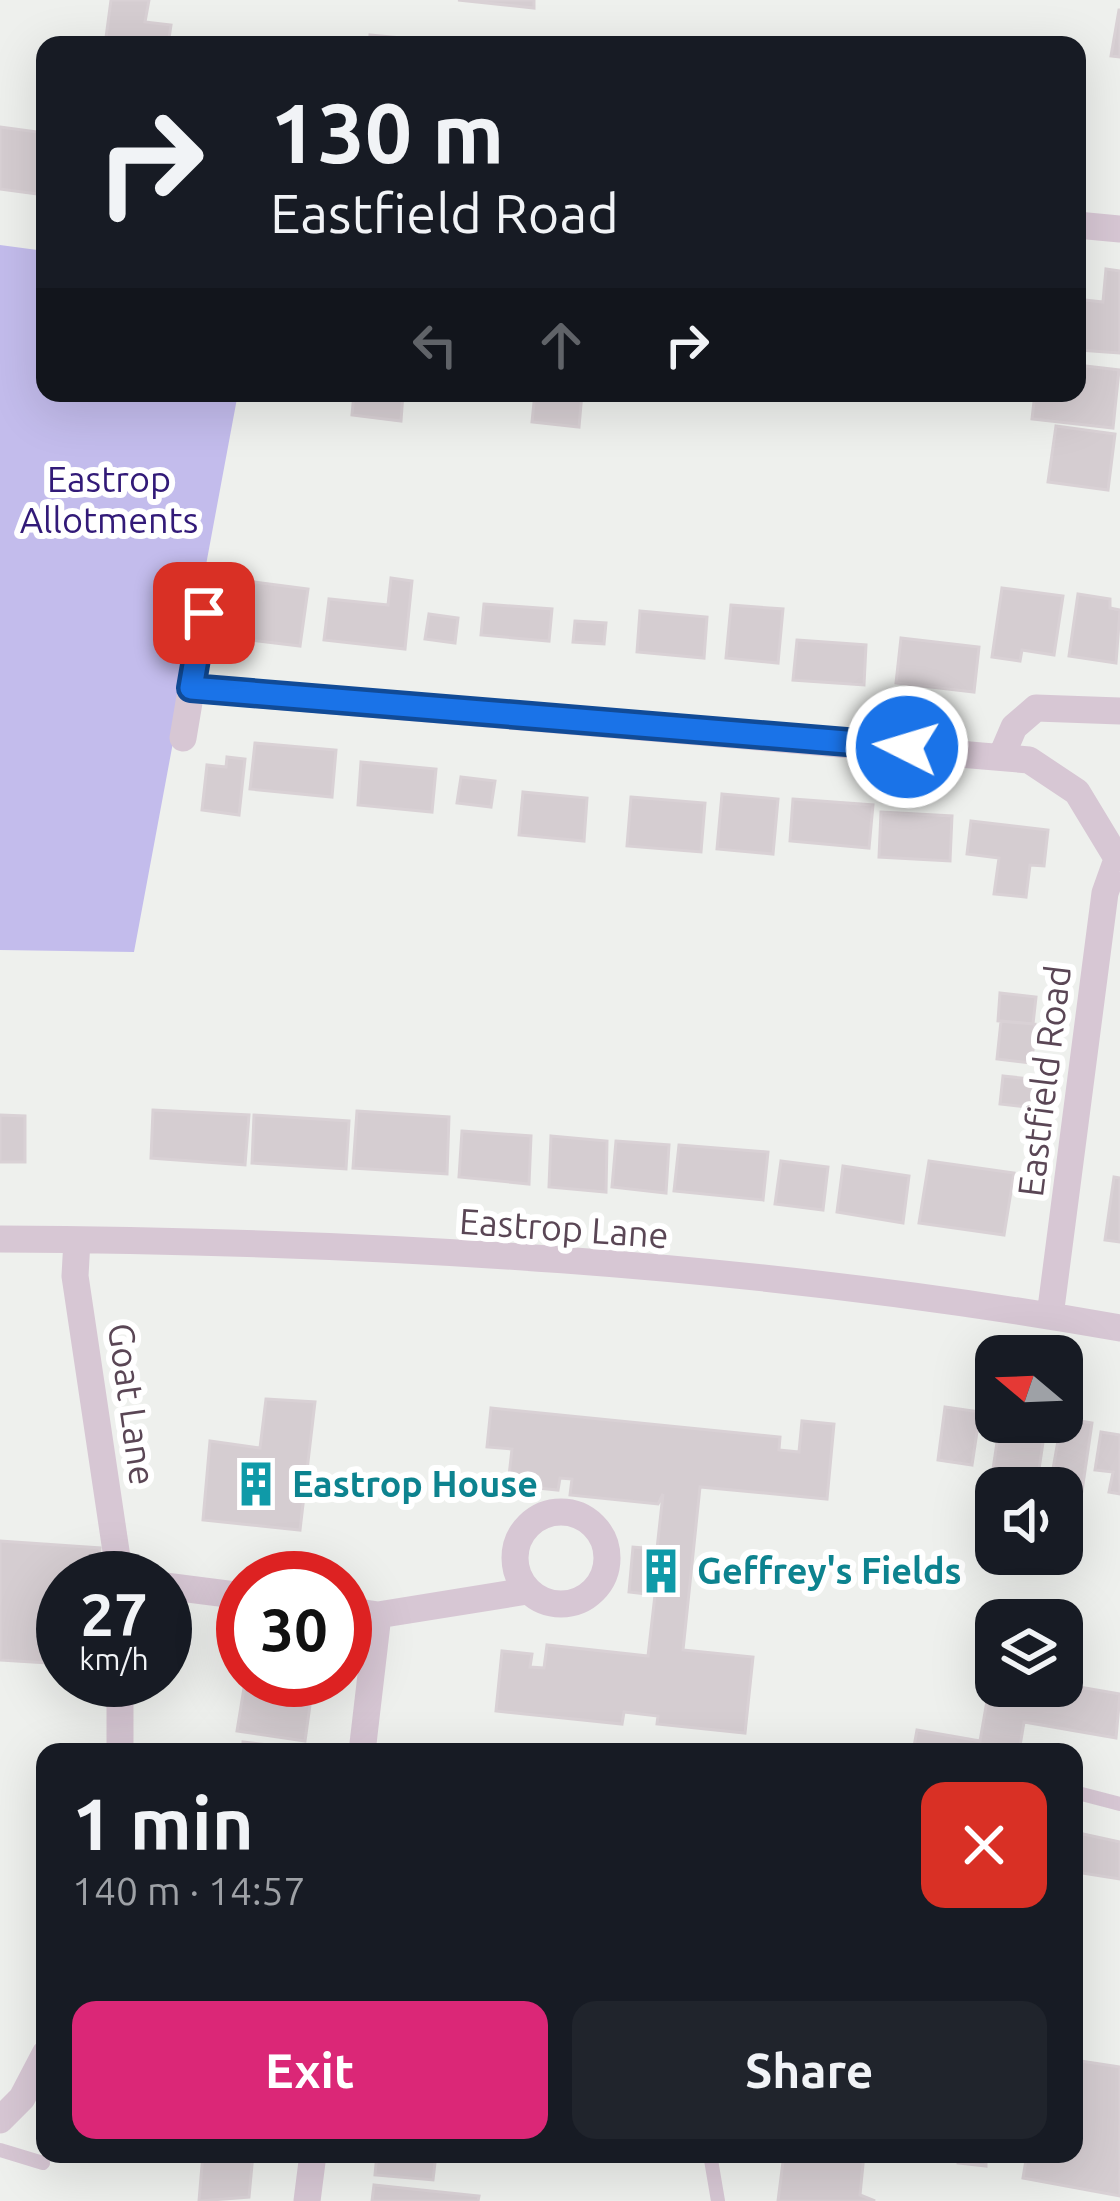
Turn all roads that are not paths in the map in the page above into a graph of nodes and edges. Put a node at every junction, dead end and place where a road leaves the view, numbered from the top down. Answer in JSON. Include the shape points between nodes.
{"nodes":[{"id":1,"x":1086,"y":226,"type":"edge"},
{"id":2,"x":1120,"y":229,"type":"edge"},
{"id":3,"x":204,"y":613,"type":"dead end"},
{"id":4,"x":191,"y":688,"type":"junction"},
{"id":5,"x":1120,"y":711,"type":"edge"},
{"id":6,"x":183,"y":738,"type":"dead end"},
{"id":7,"x":1002,"y":755,"type":"junction"},
{"id":8,"x":1119,"y":854,"type":"edge"},
{"id":9,"x":0,"y":1239,"type":"edge"},
{"id":10,"x":76,"y":1240,"type":"junction"},
{"id":11,"x":1050,"y":1316,"type":"junction"},
{"id":12,"x":1120,"y":1328,"type":"edge"},
{"id":13,"x":117,"y":1551,"type":"edge"},
{"id":14,"x":527,"y":1591,"type":"dead end"},
{"id":15,"x":372,"y":1614,"type":"edge"},
{"id":16,"x":378,"y":1615,"type":"junction"},
{"id":17,"x":121,"y":1707,"type":"edge"},
{"id":18,"x":120,"y":1743,"type":"edge"},
{"id":19,"x":363,"y":1743,"type":"edge"},
{"id":20,"x":1083,"y":1794,"type":"edge"},
{"id":21,"x":1120,"y":1804,"type":"edge"},
{"id":22,"x":36,"y":2071,"type":"edge"},
{"id":23,"x":0,"y":2120,"type":"edge"},
{"id":24,"x":0,"y":2150,"type":"edge"},
{"id":25,"x":36,"y":2161,"type":"edge"},
{"id":26,"x":312,"y":2163,"type":"edge"},
{"id":27,"x":712,"y":2163,"type":"edge"},
{"id":28,"x":307,"y":2201,"type":"edge"},
{"id":29,"x":718,"y":2201,"type":"edge"}],
"edges":[{"from":1,"to":2,"type":"street"},
{"from":3,"to":4,"type":"street"},
{"from":4,"to":6,"type":"street"},
{"from":4,"to":7,"type":"street","name":"Eastfield Road"},
{"from":5,"to":7,"type":"street","via":[[1036,708],[1014,727]]},
{"from":7,"to":8,"type":"street","name":"Eastfield Road","via":[[1065,779]]},
{"from":8,"to":11,"type":"street","name":"Eastfield Road","via":[[1105,893]]},
{"from":9,"to":10,"type":"street","name":"Eastrop Lane"},
{"from":10,"to":11,"type":"street","name":"Eastrop Lane","via":[[778,1279]]},
{"from":10,"to":13,"type":"street","name":"Goat Lane"},
{"from":11,"to":12,"type":"street","name":"Eastrop Lane"},
{"from":14,"to":16,"type":"street"},
{"from":15,"to":16,"type":"street"},
{"from":16,"to":19,"type":"street"},
{"from":17,"to":18,"type":"street"},
{"from":20,"to":21,"type":"lane"},
{"from":22,"to":23,"type":"street"},
{"from":24,"to":25,"type":"lane"},
{"from":26,"to":28,"type":"street"},
{"from":27,"to":29,"type":"lane"}]}
